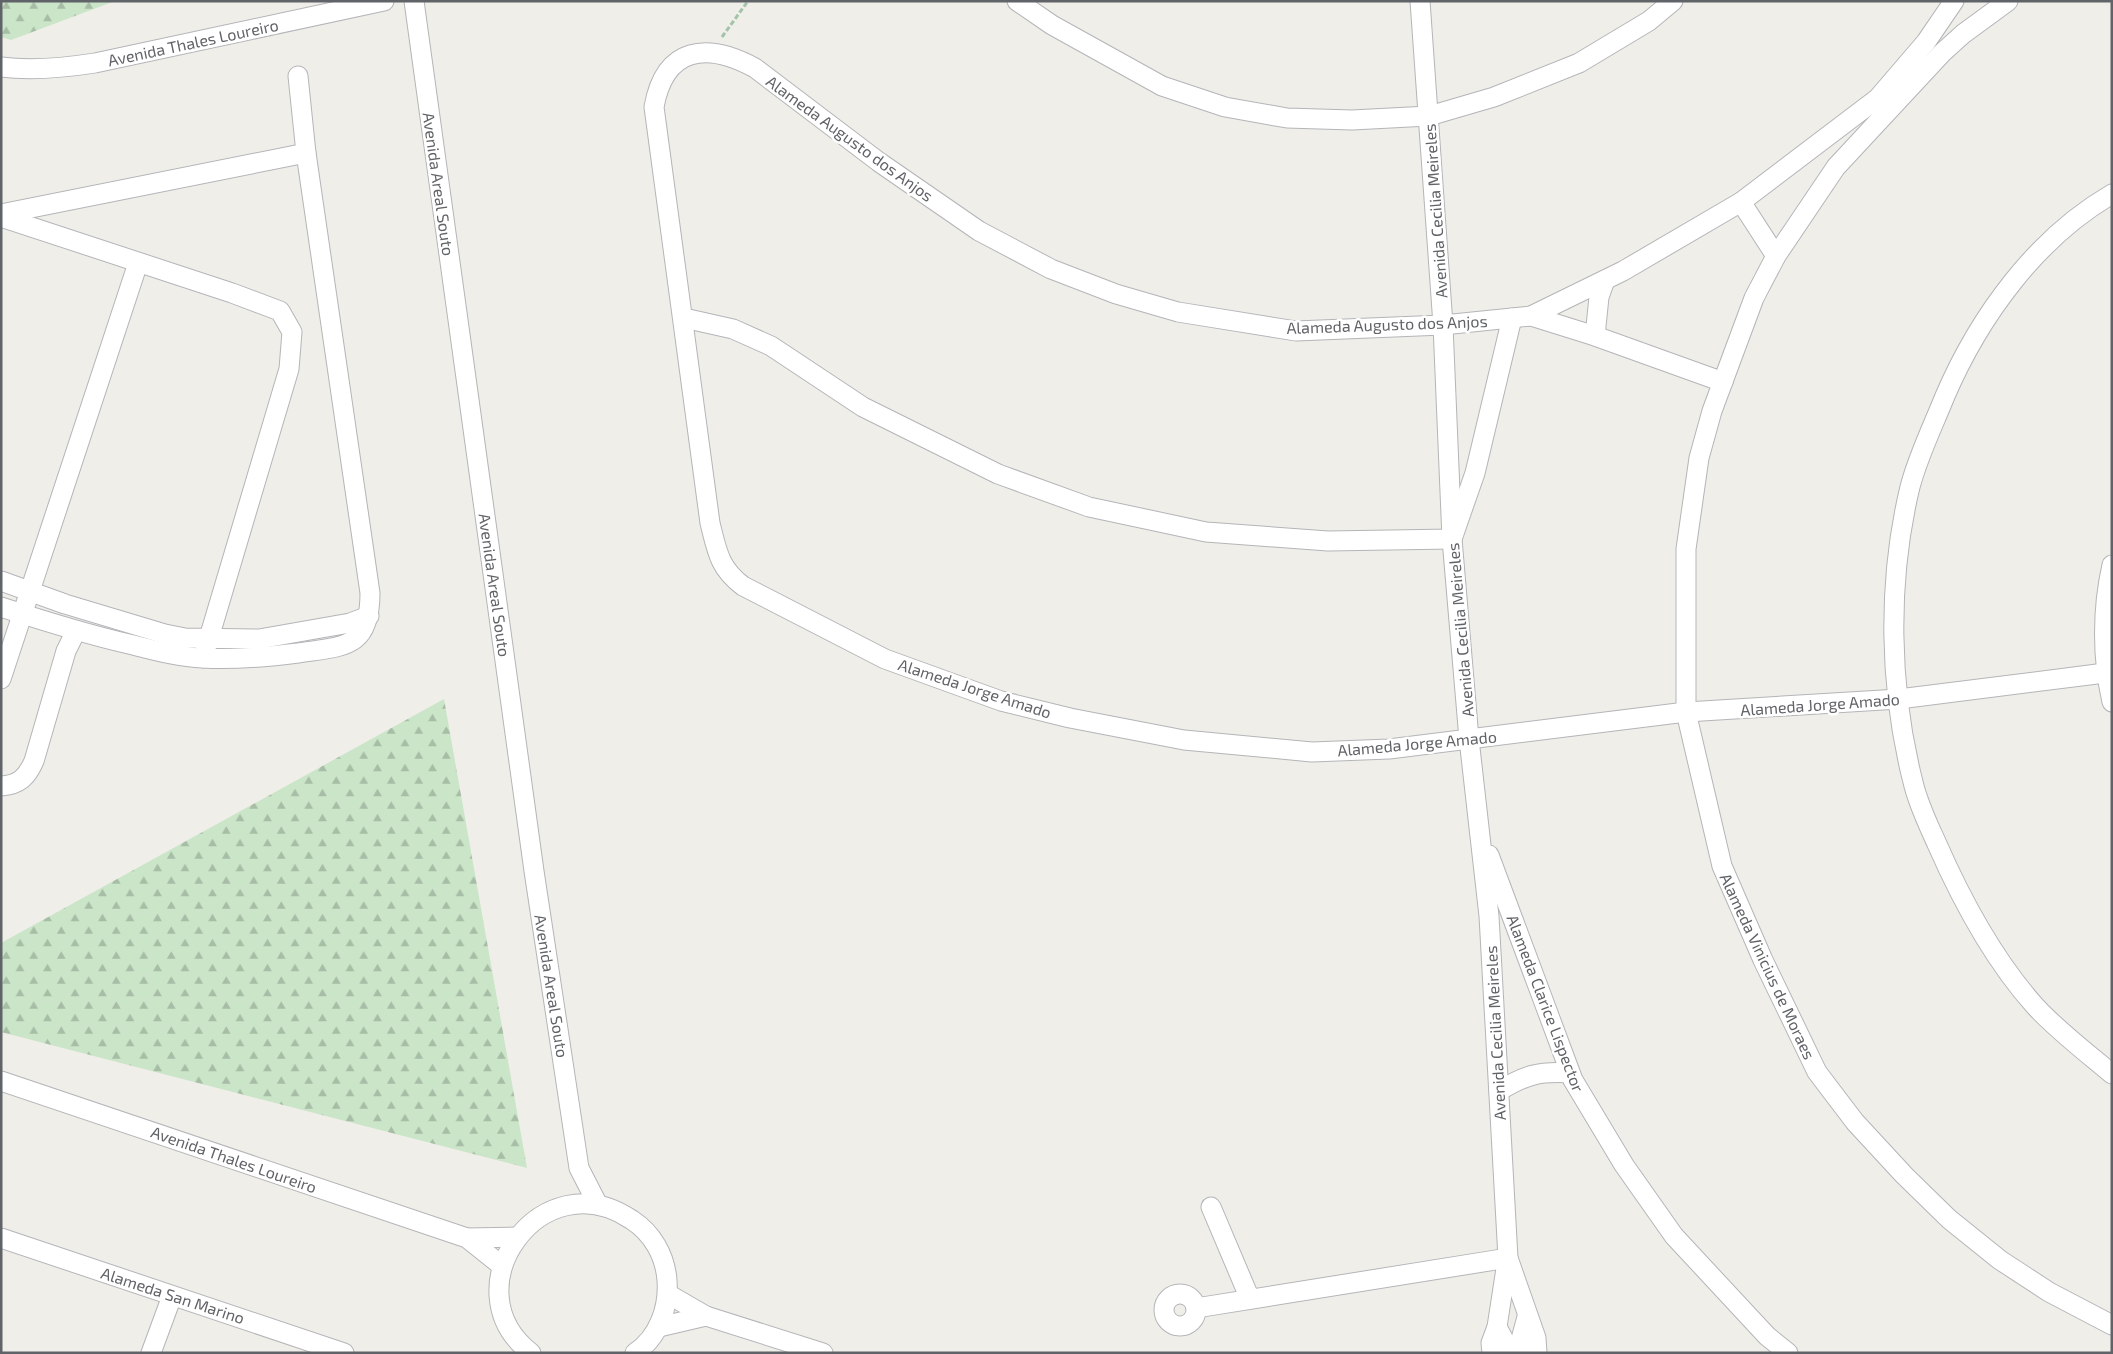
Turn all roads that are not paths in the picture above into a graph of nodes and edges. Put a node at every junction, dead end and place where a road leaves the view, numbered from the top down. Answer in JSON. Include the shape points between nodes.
{"nodes":[{"id":1,"x":384,"y":1,"type":"edge"},
{"id":2,"x":414,"y":1,"type":"edge"},
{"id":3,"x":1017,"y":1,"type":"edge"},
{"id":4,"x":1420,"y":1,"type":"edge"},
{"id":5,"x":1673,"y":1,"type":"edge"},
{"id":6,"x":1954,"y":1,"type":"edge"},
{"id":7,"x":2003,"y":2,"type":"edge"},
{"id":8,"x":1943,"y":18,"type":"junction"},
{"id":9,"x":1963,"y":34,"type":"junction"},
{"id":10,"x":1,"y":67,"type":"edge"},
{"id":11,"x":298,"y":76,"type":"dead end"},
{"id":12,"x":1429,"y":116,"type":"junction"},
{"id":13,"x":306,"y":153,"type":"junction"},
{"id":14,"x":2112,"y":194,"type":"edge"},
{"id":15,"x":1741,"y":202,"type":"junction"},
{"id":16,"x":1,"y":216,"type":"edge"},
{"id":17,"x":1776,"y":256,"type":"junction"},
{"id":18,"x":138,"y":262,"type":"junction"},
{"id":19,"x":1605,"y":280,"type":"junction"},
{"id":20,"x":1531,"y":316,"type":"junction"},
{"id":21,"x":684,"y":318,"type":"junction"},
{"id":22,"x":1512,"y":318,"type":"junction"},
{"id":23,"x":1443,"y":325,"type":"junction"},
{"id":24,"x":1595,"y":336,"type":"junction"},
{"id":25,"x":1722,"y":382,"type":"junction"},
{"id":26,"x":1452,"y":538,"type":"junction"},
{"id":27,"x":2112,"y":565,"type":"edge"},
{"id":28,"x":729,"y":575,"type":"joint"},
{"id":29,"x":1,"y":580,"type":"edge"},
{"id":30,"x":30,"y":590,"type":"junction"},
{"id":31,"x":1,"y":607,"type":"edge"},
{"id":32,"x":22,"y":614,"type":"junction"},
{"id":33,"x":369,"y":616,"type":"junction"},
{"id":34,"x":76,"y":631,"type":"junction"},
{"id":35,"x":208,"y":640,"type":"junction"},
{"id":36,"x":203,"y":658,"type":"junction"},
{"id":37,"x":2106,"y":673,"type":"junction"},
{"id":38,"x":1,"y":679,"type":"edge"},
{"id":39,"x":1899,"y":699,"type":"junction"},
{"id":40,"x":2112,"y":702,"type":"edge"},
{"id":41,"x":1686,"y":712,"type":"junction"},
{"id":42,"x":1469,"y":739,"type":"junction"},
{"id":43,"x":1,"y":786,"type":"edge"},
{"id":44,"x":1479,"y":825,"type":"junction"},
{"id":45,"x":1570,"y":1072,"type":"junction"},
{"id":46,"x":2112,"y":1074,"type":"edge"},
{"id":47,"x":1,"y":1080,"type":"edge"},
{"id":48,"x":1499,"y":1091,"type":"junction"},
{"id":49,"x":579,"y":1168,"type":"junction"},
{"id":50,"x":568,"y":1205,"type":"junction"},
{"id":51,"x":598,"y":1205,"type":"junction"},
{"id":52,"x":1211,"y":1207,"type":"dead end"},
{"id":53,"x":516,"y":1237,"type":"junction"},
{"id":54,"x":1,"y":1238,"type":"edge"},
{"id":55,"x":468,"y":1238,"type":"junction"},
{"id":56,"x":1508,"y":1258,"type":"junction"},
{"id":57,"x":502,"y":1266,"type":"junction"},
{"id":58,"x":668,"y":1294,"type":"junction"},
{"id":59,"x":172,"y":1296,"type":"junction"},
{"id":60,"x":1250,"y":1299,"type":"junction"},
{"id":61,"x":1196,"y":1308,"type":"dead end"},
{"id":62,"x":706,"y":1316,"type":"junction"},
{"id":63,"x":1527,"y":1317,"type":"junction"},
{"id":64,"x":2112,"y":1325,"type":"edge"},
{"id":65,"x":659,"y":1326,"type":"junction"},
{"id":66,"x":1497,"y":1326,"type":"junction"},
{"id":67,"x":151,"y":1353,"type":"edge"},
{"id":68,"x":344,"y":1353,"type":"edge"},
{"id":69,"x":531,"y":1353,"type":"edge"},
{"id":70,"x":636,"y":1353,"type":"edge"},
{"id":71,"x":823,"y":1353,"type":"edge"},
{"id":72,"x":1480,"y":1353,"type":"edge"},
{"id":73,"x":1492,"y":1353,"type":"edge"},
{"id":74,"x":1506,"y":1353,"type":"edge"},
{"id":75,"x":1521,"y":1353,"type":"edge"},
{"id":76,"x":1537,"y":1353,"type":"edge"},
{"id":77,"x":1547,"y":1353,"type":"edge"},
{"id":78,"x":1788,"y":1353,"type":"edge"}],
"edges":[{"from":1,"to":10,"type":"street","name":"Avenida Thales Loureiro","via":[[95,63],[26,70]]},
{"from":2,"to":49,"type":"street","name":"Avenida Areal Souto","via":[[534,871]]},
{"from":3,"to":12,"type":"street","via":[[1052,25],[1162,86],[1225,107],[1287,118],[1352,120]]},
{"from":4,"to":12,"type":"street","name":"Avenida Cecilia Meireles"},
{"from":5,"to":12,"type":"street","via":[[1649,21],[1579,63],[1494,97]]},
{"from":6,"to":8,"type":"street","name":"Alameda Augusto dos Anjos"},
{"from":7,"to":9,"type":"street","name":"Alameda Vinicius de Moraes"},
{"from":8,"to":9,"type":"street"},
{"from":8,"to":15,"type":"street","name":"Alameda Augusto dos Anjos","via":[[1878,98]]},
{"from":9,"to":17,"type":"street","name":"Alameda Vinicius de Moraes","via":[[1890,106],[1836,167]]},
{"from":11,"to":13,"type":"street"},
{"from":12,"to":23,"type":"street","name":"Avenida Cecilia Meireles"},
{"from":13,"to":16,"type":"street"},
{"from":13,"to":33,"type":"street","via":[[370,593]]},
{"from":14,"to":39,"type":"street","via":[[2084,210],[2021,272],[1975,337],[1928,437],[1910,486],[1899,550],[1893,634]]},
{"from":15,"to":17,"type":"street"},
{"from":15,"to":19,"type":"street","name":"Alameda Augusto dos Anjos"},
{"from":16,"to":18,"type":"street"},
{"from":17,"to":25,"type":"street","name":"Alameda Vinicius de Moraes","via":[[1754,298]]},
{"from":18,"to":30,"type":"street"},
{"from":18,"to":35,"type":"street","via":[[280,311],[292,332],[289,369]]},
{"from":19,"to":20,"type":"street","name":"Alameda Augusto dos Anjos"},
{"from":19,"to":24,"type":"street","via":[[1597,303]]},
{"from":20,"to":22,"type":"street","name":"Alameda Augusto dos Anjos"},
{"from":20,"to":24,"type":"street","name":"Alameda Augusto dos Anjos"},
{"from":21,"to":23,"type":"street","name":"Alameda Augusto dos Anjos","via":[[654,107],[657,91],[678,61],[709,52],[733,56],[755,68],[879,162],[979,231],[1051,269],[1116,294],[1178,312],[1296,332]]},
{"from":21,"to":26,"type":"street","via":[[733,329],[771,346],[863,407],[998,474],[1089,507],[1206,532],[1328,541]]},
{"from":21,"to":28,"type":"street","name":"Alameda Augusto dos Anjos","via":[[710,523],[719,560]]},
{"from":22,"to":23,"type":"street","name":"Alameda Augusto dos Anjos"},
{"from":22,"to":26,"type":"street","via":[[1475,473]]},
{"from":23,"to":26,"type":"street","name":"Avenida Cecilia Meireles"},
{"from":24,"to":25,"type":"street","name":"Alameda Augusto dos Anjos"},
{"from":25,"to":41,"type":"street","name":"Alameda Vinicius de Moraes","via":[[1699,458],[1686,549]]},
{"from":26,"to":42,"type":"street","name":"Avenida Cecilia Meireles"},
{"from":27,"to":37,"type":"street","via":[[2105,630]]},
{"from":28,"to":42,"type":"street","name":"Alameda Jorge Amado","via":[[757,595],[885,659],[1002,701],[1070,718],[1184,740],[1312,752],[1389,749]]},
{"from":29,"to":30,"type":"street"},
{"from":30,"to":32,"type":"street"},
{"from":30,"to":35,"type":"street","via":[[165,634]]},
{"from":31,"to":32,"type":"street"},
{"from":32,"to":34,"type":"street"},
{"from":32,"to":38,"type":"street"},
{"from":33,"to":35,"type":"street","via":[[350,623],[259,639]]},
{"from":33,"to":36,"type":"street","via":[[363,631],[353,641],[335,648],[262,657]]},
{"from":34,"to":36,"type":"street","via":[[160,652]]},
{"from":34,"to":43,"type":"street","via":[[66,651],[29,772],[22,780]]},
{"from":35,"to":36,"type":"street"},
{"from":37,"to":39,"type":"street","name":"Alameda Jorge Amado"},
{"from":37,"to":40,"type":"street"},
{"from":39,"to":41,"type":"street","name":"Alameda Jorge Amado"},
{"from":39,"to":46,"type":"street","via":[[1913,784],[1948,871],[1972,916],[2007,971],[2036,1006]]},
{"from":41,"to":42,"type":"street","name":"Alameda Jorge Amado"},
{"from":41,"to":64,"type":"street","name":"Alameda Vinicius de Moraes","via":[[1722,866],[1762,960],[1817,1072],[1855,1122],[1949,1219],[2000,1260],[2049,1292]]},
{"from":42,"to":44,"type":"street","name":"Avenida Cecilia Meireles"},
{"from":44,"to":45,"type":"street","name":"Alameda Clarice Lispector"},
{"from":44,"to":48,"type":"street","name":"Avenida Cecilia Meireles","via":[[1489,916]]},
{"from":45,"to":48,"type":"street","via":[[1536,1073]]},
{"from":45,"to":78,"type":"street","name":"Alameda Clarice Lispector","via":[[1624,1165],[1674,1236],[1767,1336]]},
{"from":47,"to":55,"type":"street","name":"Avenida Thales Loureiro"},
{"from":48,"to":56,"type":"street","name":"Avenida Cecilia Meireles"},
{"from":49,"to":50,"type":"street","name":"Avenida Areal Souto"},
{"from":49,"to":51,"type":"street","name":"Avenida Areal Souto"},
{"from":50,"to":51,"type":"street"},
{"from":50,"to":53,"type":"street","via":[[534,1220]]},
{"from":51,"to":58,"type":"street","via":[[622,1212],[642,1226],[658,1246],[666,1269]]},
{"from":52,"to":60,"type":"street"},
{"from":53,"to":55,"type":"street","name":"Avenida Thales Loureiro"},
{"from":53,"to":57,"type":"street"},
{"from":54,"to":59,"type":"street","name":"Alameda San Marino"},
{"from":55,"to":57,"type":"street","name":"Avenida Thales Loureiro"},
{"from":56,"to":60,"type":"street"},
{"from":56,"to":63,"type":"street","name":"Avenida Cecilia Meireles"},
{"from":56,"to":66,"type":"street","name":"Avenida Cecilia Meireles"},
{"from":57,"to":69,"type":"street","via":[[500,1302],[505,1319],[514,1335]]},
{"from":58,"to":62,"type":"street"},
{"from":58,"to":65,"type":"street"},
{"from":59,"to":67,"type":"street"},
{"from":59,"to":68,"type":"street","name":"Alameda San Marino"},
{"from":60,"to":61,"type":"street"},
{"from":62,"to":65,"type":"street"},
{"from":62,"to":71,"type":"street"},
{"from":63,"to":75,"type":"street"},
{"from":63,"to":76,"type":"street","name":"Avenida Cecilia Meireles","via":[[1536,1338]]},
{"from":63,"to":77,"type":"street","name":"Avenida Cecilia Meireles","via":[[1546,1337]]},
{"from":65,"to":70,"type":"street"},
{"from":66,"to":72,"type":"street","via":[[1481,1344]]},
{"from":66,"to":73,"type":"street","name":"Avenida Cecilia Meireles","via":[[1491,1343]]},
{"from":66,"to":74,"type":"street","name":"Avenida Cecilia Meireles","via":[[1505,1342]]}]}
